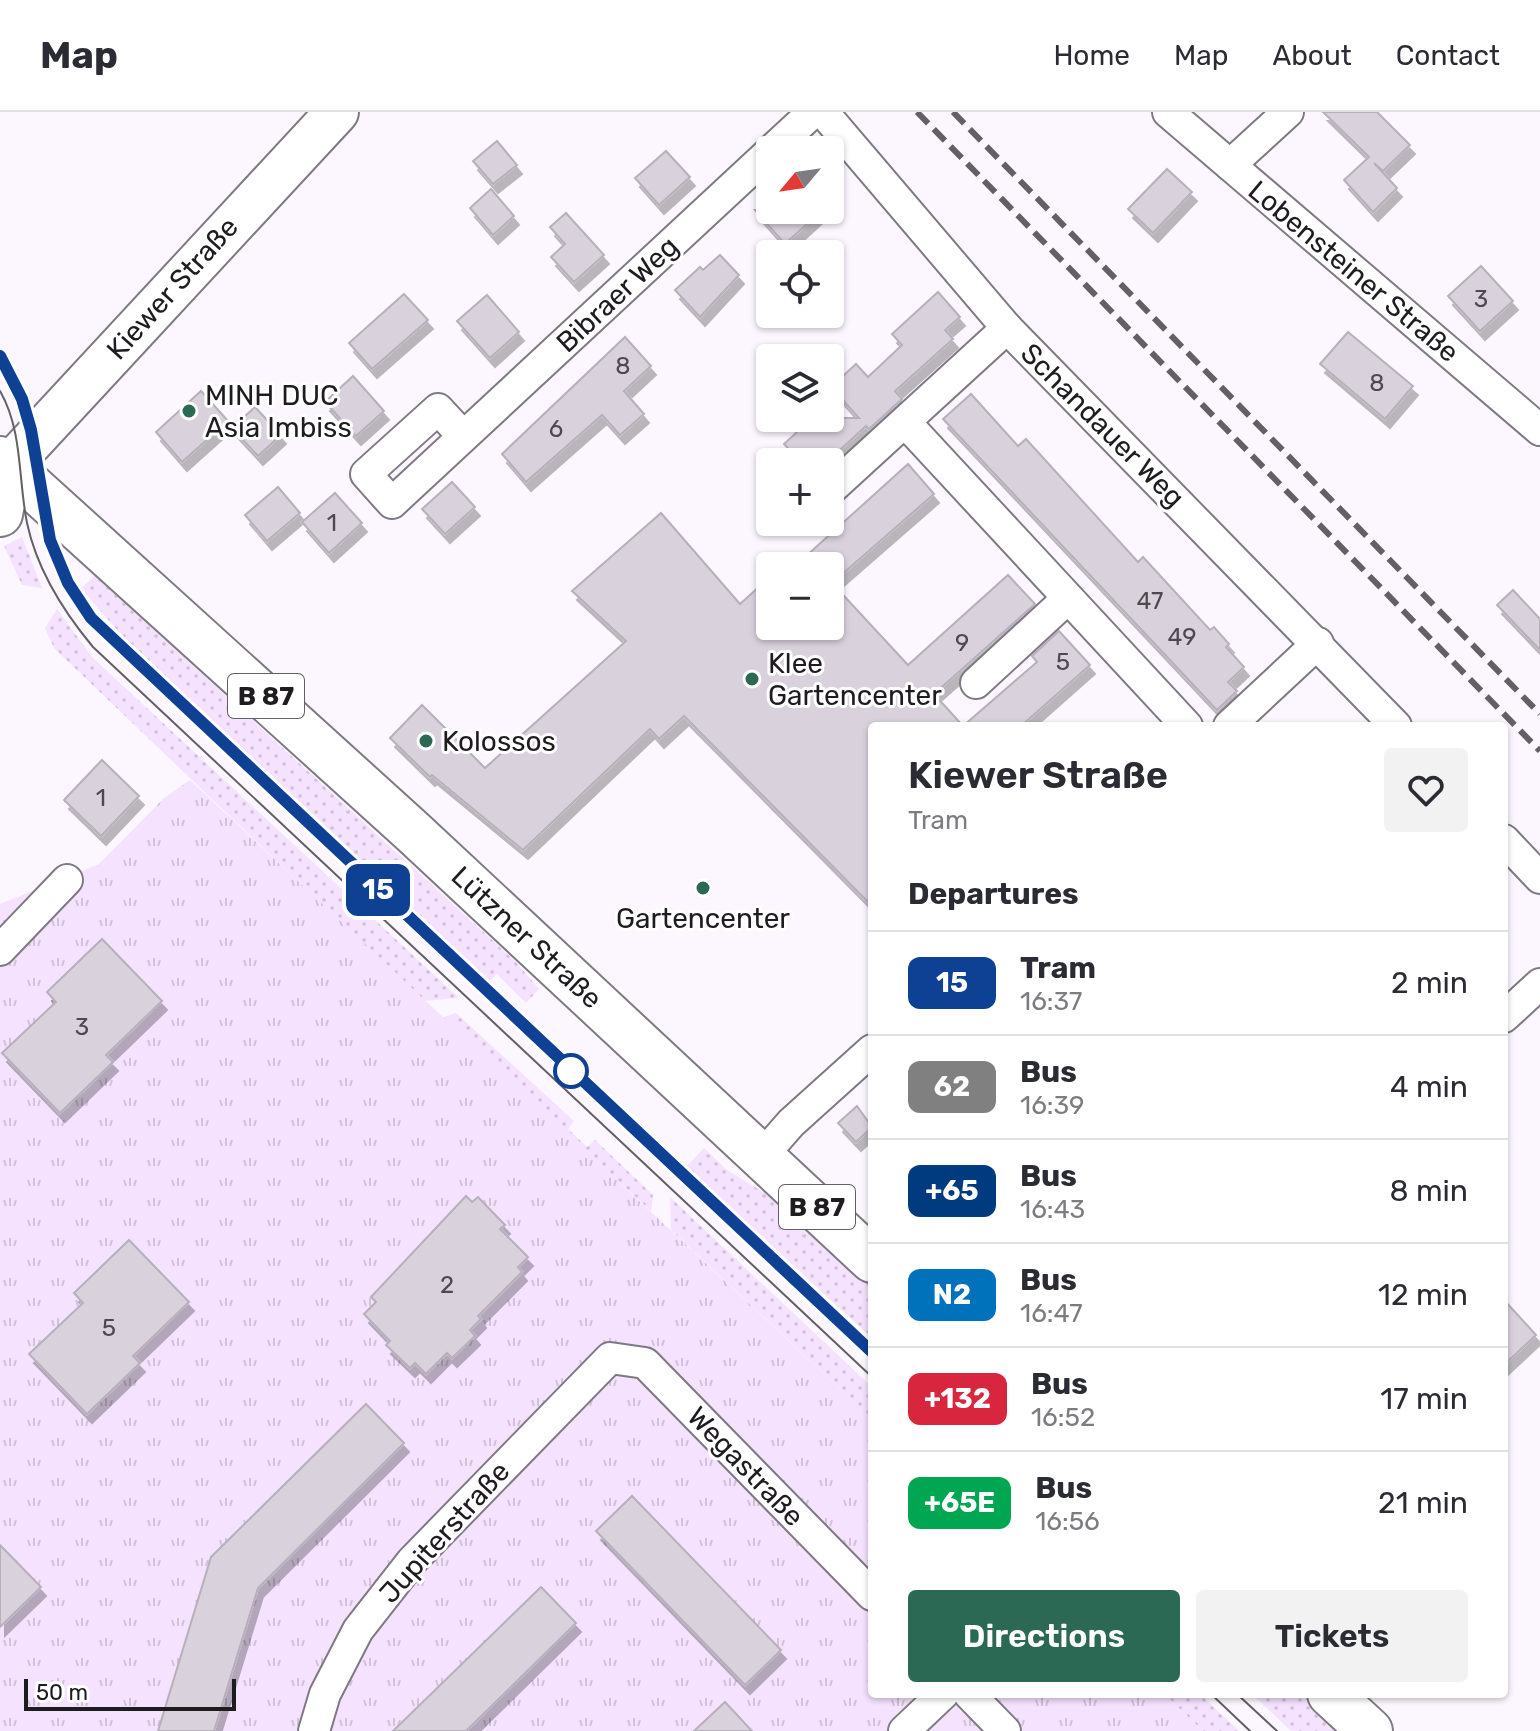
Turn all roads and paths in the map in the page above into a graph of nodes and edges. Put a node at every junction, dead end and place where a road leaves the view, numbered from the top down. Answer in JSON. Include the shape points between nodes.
{"nodes":[{"id":1,"x":337,"y":112,"type":"edge"},
{"id":2,"x":813,"y":112,"type":"edge"},
{"id":3,"x":823,"y":112,"type":"edge"},
{"id":4,"x":1168,"y":112,"type":"edge"},
{"id":5,"x":1288,"y":112,"type":"edge"},
{"id":6,"x":787,"y":136,"type":"edge"},
{"id":7,"x":756,"y":165,"type":"edge"},
{"id":8,"x":1230,"y":165,"type":"junction"},
{"id":9,"x":1007,"y":328,"type":"junction"},
{"id":10,"x":905,"y":422,"type":"junction"},
{"id":11,"x":1540,"y":430,"type":"edge"},
{"id":12,"x":463,"y":436,"type":"dead end"},
{"id":13,"x":3,"y":465,"type":"edge"},
{"id":14,"x":844,"y":477,"type":"edge"},
{"id":15,"x":0,"y":514,"type":"edge"},
{"id":16,"x":1067,"y":599,"type":"junction"},
{"id":17,"x":1318,"y":643,"type":"junction"},
{"id":18,"x":976,"y":683,"type":"dead end"},
{"id":19,"x":1183,"y":722,"type":"edge"},
{"id":20,"x":1233,"y":722,"type":"edge"},
{"id":21,"x":1392,"y":722,"type":"edge"},
{"id":22,"x":1508,"y":844,"type":"edge"},
{"id":23,"x":1540,"y":878,"type":"edge"},
{"id":24,"x":67,"y":880,"type":"dead end"},
{"id":25,"x":0,"y":950,"type":"edge"},
{"id":26,"x":1540,"y":984,"type":"edge"},
{"id":27,"x":1508,"y":1013,"type":"edge"},
{"id":28,"x":868,"y":1054,"type":"edge"},
{"id":29,"x":763,"y":1155,"type":"junction"},
{"id":30,"x":868,"y":1256,"type":"edge"},
{"id":31,"x":610,"y":1358,"type":"joint"},
{"id":32,"x":868,"y":1591,"type":"edge"},
{"id":33,"x":939,"y":1698,"type":"edge"},
{"id":34,"x":973,"y":1698,"type":"edge"},
{"id":35,"x":1334,"y":1698,"type":"edge"},
{"id":36,"x":314,"y":1731,"type":"edge"},
{"id":37,"x":904,"y":1731,"type":"edge"},
{"id":38,"x":1005,"y":1731,"type":"edge"},
{"id":39,"x":1370,"y":1731,"type":"edge"}],
"edges":[{"from":1,"to":13,"type":"street","name":"Kiewer Straße"},
{"from":2,"to":6,"type":"street","name":"Bibraer Weg"},
{"from":3,"to":9,"type":"street","name":"Schandauer Weg"},
{"from":4,"to":8,"type":"street","name":"Lobensteiner Straße"},
{"from":5,"to":8,"type":"street"},
{"from":7,"to":12,"type":"street","name":"Bibraer Weg"},
{"from":8,"to":11,"type":"street","name":"Lobensteiner Straße"},
{"from":9,"to":10,"type":"street"},
{"from":9,"to":17,"type":"street","name":"Schandauer Weg"},
{"from":10,"to":14,"type":"street"},
{"from":10,"to":16,"type":"street"},
{"from":13,"to":15,"type":"main road"},
{"from":13,"to":29,"type":"main road","name":"Lützner Straße","number":"B 87","via":[[118,561]]},
{"from":16,"to":18,"type":"street"},
{"from":16,"to":19,"type":"street"},
{"from":17,"to":20,"type":"street"},
{"from":17,"to":21,"type":"street","name":"Schandauer Weg"},
{"from":22,"to":23,"type":"street"},
{"from":24,"to":25,"type":"street"},
{"from":26,"to":27,"type":"street"},
{"from":28,"to":29,"type":"street"},
{"from":29,"to":30,"type":"main road","name":"Lützner Straße","number":"B 87"},
{"from":31,"to":32,"type":"street","name":"Wegastraße","via":[[645,1363]]},
{"from":31,"to":36,"type":"street","name":"Jupiterstraße","via":[[412,1561],[358,1630],[325,1694]]},
{"from":33,"to":37,"type":"street"},
{"from":34,"to":38,"type":"street"},
{"from":35,"to":39,"type":"main road"}]}
